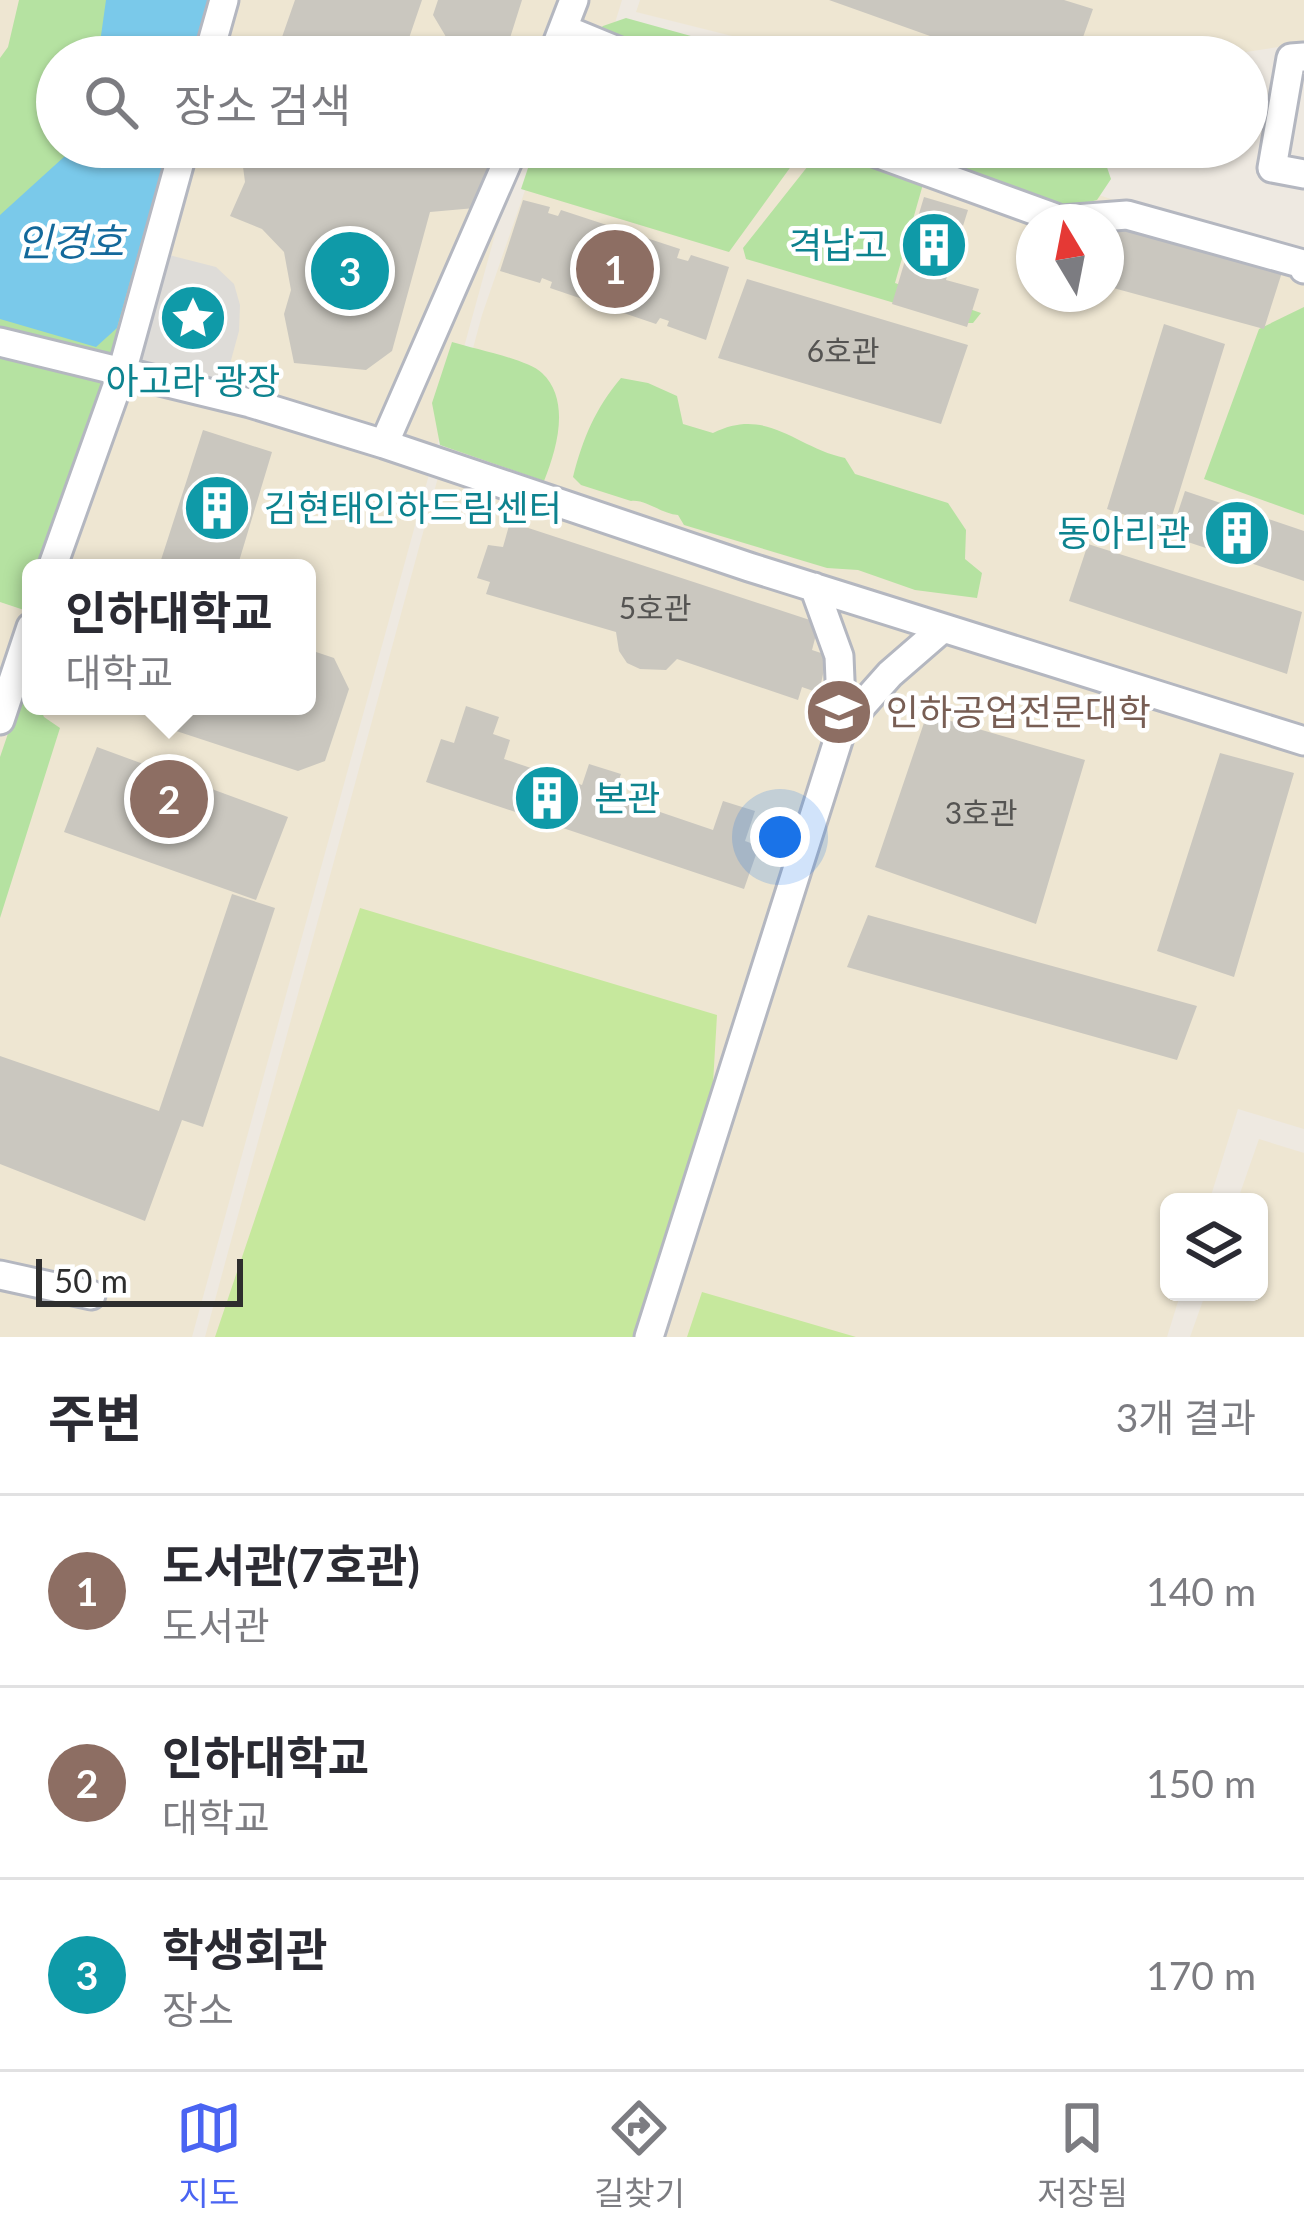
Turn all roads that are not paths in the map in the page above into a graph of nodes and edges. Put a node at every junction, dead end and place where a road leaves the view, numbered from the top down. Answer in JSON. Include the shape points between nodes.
{"nodes":[{"id":1,"x":224,"y":0,"type":"edge"},
{"id":2,"x":574,"y":0,"type":"edge"},
{"id":3,"x":564,"y":29,"type":"junction"},
{"id":4,"x":214,"y":36,"type":"edge"},
{"id":5,"x":561,"y":36,"type":"edge"},
{"id":6,"x":581,"y":36,"type":"edge"},
{"id":7,"x":1304,"y":57,"type":"edge"},
{"id":8,"x":178,"y":168,"type":"edge"},
{"id":9,"x":505,"y":168,"type":"edge"},
{"id":10,"x":918,"y":168,"type":"edge"},
{"id":11,"x":1304,"y":173,"type":"edge"},
{"id":12,"x":1304,"y":266,"type":"edge"},
{"id":13,"x":0,"y":342,"type":"edge"},
{"id":14,"x":122,"y":371,"type":"junction"},
{"id":15,"x":384,"y":444,"type":"junction"},
{"id":16,"x":55,"y":559,"type":"edge"},
{"id":17,"x":814,"y":587,"type":"junction"},
{"id":18,"x":943,"y":628,"type":"junction"},
{"id":19,"x":22,"y":655,"type":"edge"},
{"id":20,"x":0,"y":720,"type":"edge"},
{"id":21,"x":842,"y":728,"type":"junction"},
{"id":22,"x":1304,"y":741,"type":"edge"},
{"id":23,"x":0,"y":1275,"type":"edge"},
{"id":24,"x":91,"y":1295,"type":"dead end"},
{"id":25,"x":649,"y":1337,"type":"edge"}],
"edges":[{"from":1,"to":4,"type":"lane"},
{"from":2,"to":3,"type":"lane"},
{"from":3,"to":5,"type":"lane"},
{"from":3,"to":6,"type":"lane"},
{"from":7,"to":11,"type":"lane","via":[[1291,58],[1272,168]]},
{"from":8,"to":14,"type":"lane"},
{"from":9,"to":15,"type":"lane"},
{"from":10,"to":12,"type":"lane","via":[[1061,220],[1127,214]]},
{"from":13,"to":14,"type":"lane"},
{"from":14,"to":15,"type":"lane"},
{"from":14,"to":16,"type":"lane"},
{"from":15,"to":17,"type":"lane"},
{"from":17,"to":18,"type":"lane"},
{"from":17,"to":21,"type":"lane","via":[[839,656]]},
{"from":18,"to":21,"type":"lane"},
{"from":18,"to":22,"type":"lane"},
{"from":19,"to":20,"type":"lane"},
{"from":21,"to":25,"type":"lane"},
{"from":23,"to":24,"type":"lane"}]}
